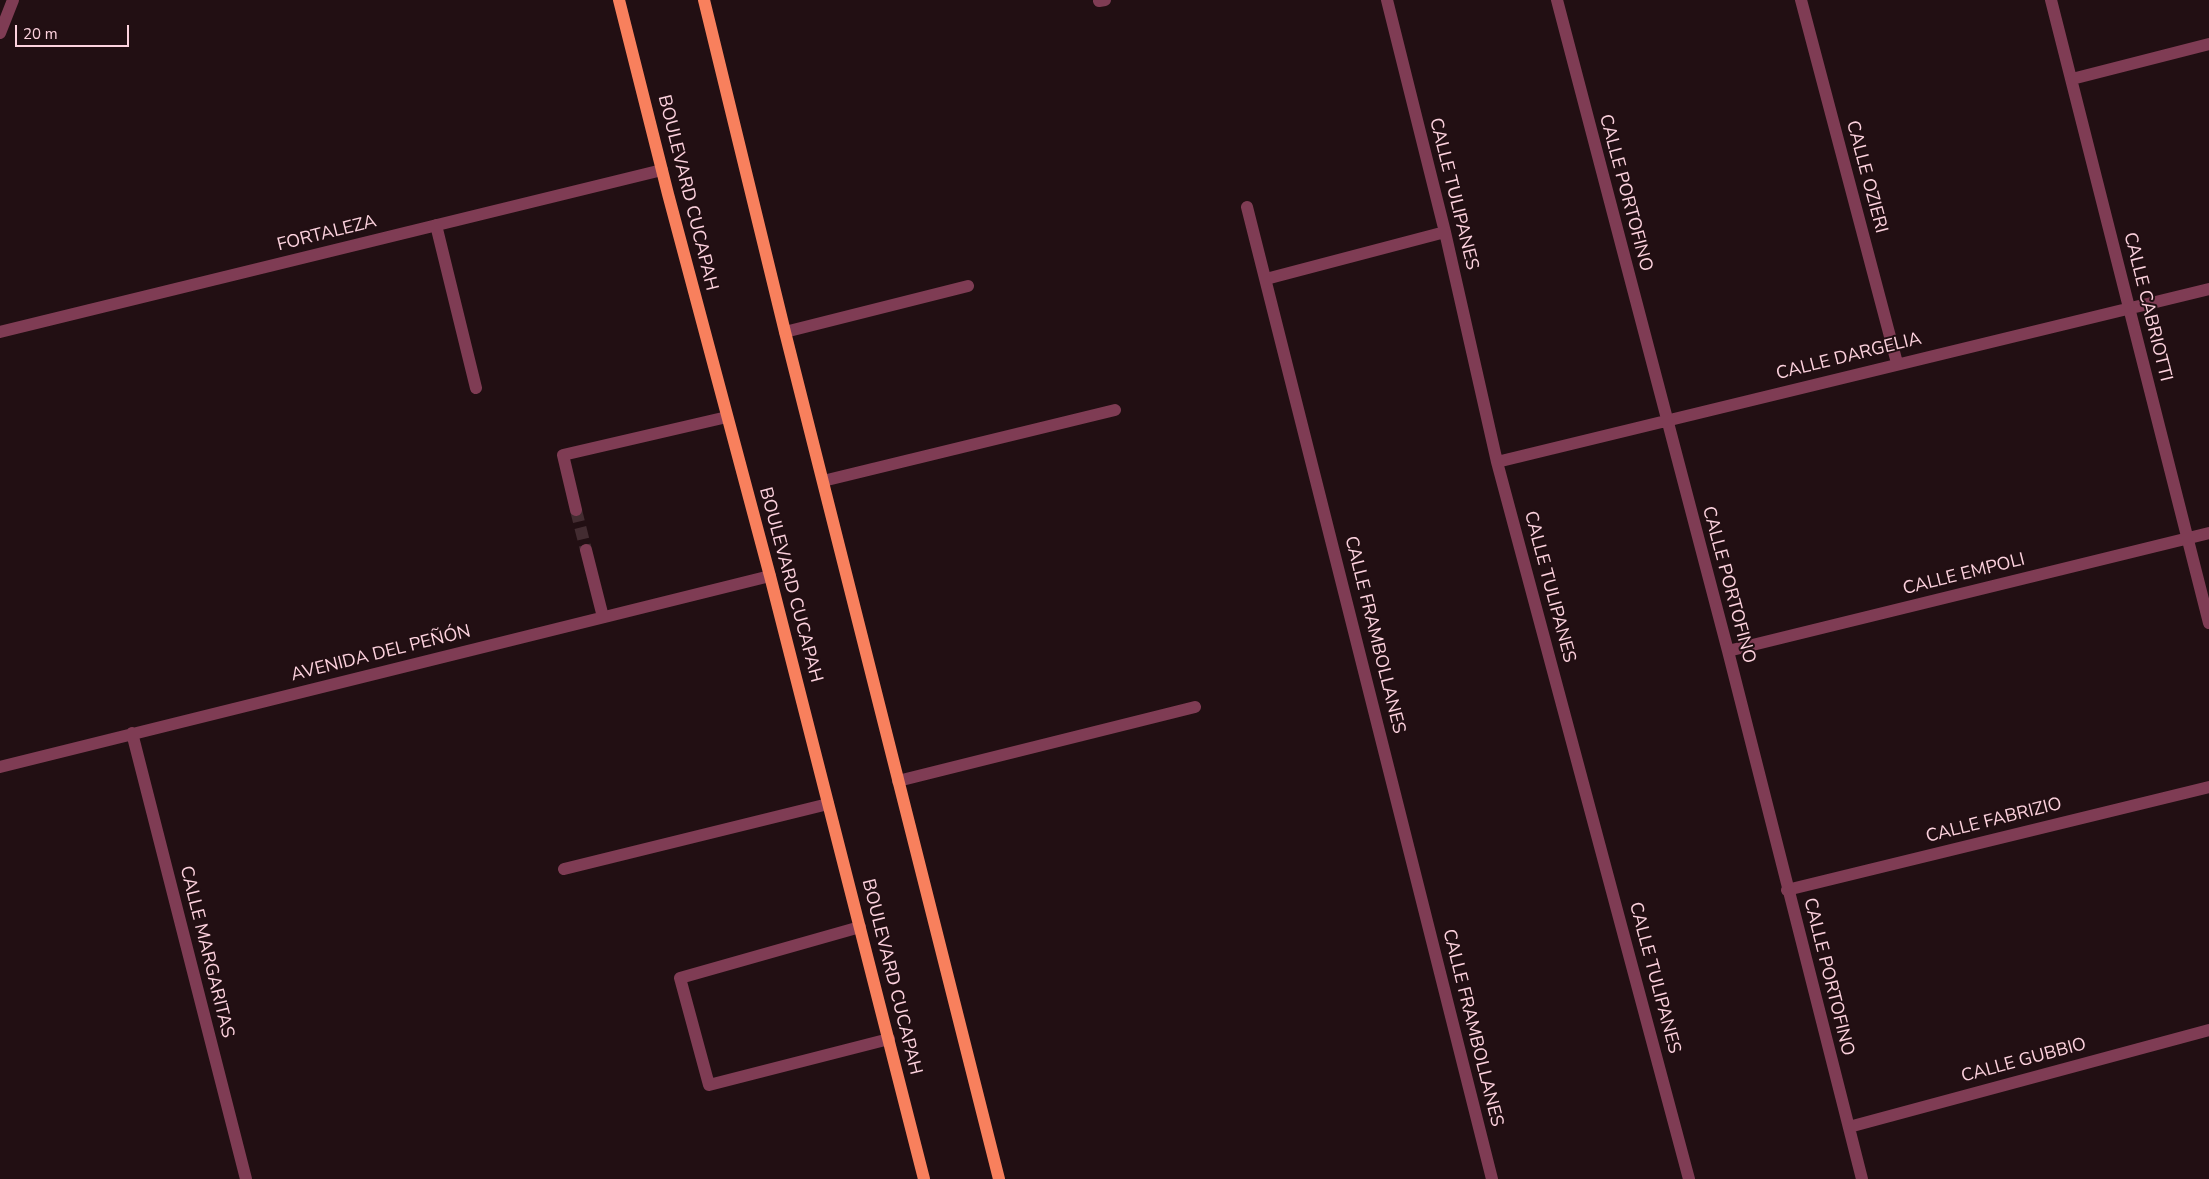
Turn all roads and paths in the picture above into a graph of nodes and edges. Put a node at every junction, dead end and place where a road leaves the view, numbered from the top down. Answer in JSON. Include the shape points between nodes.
{"nodes":[{"id":1,"x":13,"y":0,"type":"edge"},
{"id":2,"x":619,"y":0,"type":"edge"},
{"id":3,"x":704,"y":0,"type":"edge"},
{"id":4,"x":1387,"y":0,"type":"edge"},
{"id":5,"x":1556,"y":0,"type":"edge"},
{"id":6,"x":1801,"y":0,"type":"edge"},
{"id":7,"x":2051,"y":0,"type":"edge"},
{"id":8,"x":0,"y":33,"type":"edge"},
{"id":9,"x":2209,"y":44,"type":"edge"},
{"id":10,"x":2072,"y":79,"type":"junction"},
{"id":11,"x":662,"y":170,"type":"junction"},
{"id":12,"x":1247,"y":206,"type":"dead end"},
{"id":13,"x":436,"y":225,"type":"junction"},
{"id":14,"x":1445,"y":232,"type":"junction"},
{"id":15,"x":1266,"y":279,"type":"junction"},
{"id":16,"x":968,"y":286,"type":"dead end"},
{"id":17,"x":2209,"y":289,"type":"edge"},
{"id":18,"x":2129,"y":310,"type":"junction"},
{"id":19,"x":0,"y":332,"type":"edge"},
{"id":20,"x":785,"y":332,"type":"junction"},
{"id":21,"x":1898,"y":363,"type":"junction"},
{"id":22,"x":476,"y":388,"type":"dead end"},
{"id":23,"x":1115,"y":410,"type":"dead end"},
{"id":24,"x":727,"y":417,"type":"junction"},
{"id":25,"x":1667,"y":420,"type":"junction"},
{"id":26,"x":1497,"y":462,"type":"junction"},
{"id":27,"x":823,"y":481,"type":"junction"},
{"id":28,"x":576,"y":510,"type":"tunnel mouth"},
{"id":29,"x":2209,"y":533,"type":"edge"},
{"id":30,"x":2188,"y":539,"type":"junction"},
{"id":31,"x":586,"y":550,"type":"tunnel mouth"},
{"id":32,"x":770,"y":576,"type":"junction"},
{"id":33,"x":603,"y":618,"type":"junction"},
{"id":34,"x":2209,"y":623,"type":"edge"},
{"id":35,"x":1728,"y":651,"type":"junction"},
{"id":36,"x":1196,"y":707,"type":"dead end"},
{"id":37,"x":132,"y":733,"type":"junction"},
{"id":38,"x":0,"y":767,"type":"edge"},
{"id":39,"x":898,"y":781,"type":"junction"},
{"id":40,"x":2209,"y":787,"type":"edge"},
{"id":41,"x":828,"y":804,"type":"junction"},
{"id":42,"x":564,"y":869,"type":"dead end"},
{"id":43,"x":1788,"y":890,"type":"junction"},
{"id":44,"x":860,"y":927,"type":"junction"},
{"id":45,"x":2209,"y":1030,"type":"edge"},
{"id":46,"x":888,"y":1039,"type":"junction"},
{"id":47,"x":1849,"y":1127,"type":"junction"},
{"id":48,"x":246,"y":1179,"type":"edge"},
{"id":49,"x":924,"y":1179,"type":"edge"},
{"id":50,"x":999,"y":1179,"type":"edge"},
{"id":51,"x":1492,"y":1179,"type":"edge"},
{"id":52,"x":1689,"y":1179,"type":"edge"},
{"id":53,"x":1862,"y":1179,"type":"edge"}],
"edges":[{"from":1,"to":8,"type":"street"},
{"from":2,"to":11,"type":"main road","name":"BOULEVARD CUCAPAH"},
{"from":3,"to":20,"type":"main road"},
{"from":4,"to":14,"type":"street","name":"CALLE TULIPANES"},
{"from":5,"to":25,"type":"street","name":"CALLE PORTOFINO"},
{"from":6,"to":21,"type":"street","name":"CALLE OZIERI"},
{"from":7,"to":10,"type":"street","name":"CALLE CABRIOTTI"},
{"from":9,"to":10,"type":"street"},
{"from":10,"to":18,"type":"street","name":"CALLE CABRIOTTI"},
{"from":11,"to":13,"type":"street","name":"FORTALEZA"},
{"from":11,"to":24,"type":"main road","name":"BOULEVARD CUCAPAH"},
{"from":12,"to":15,"type":"street","name":"CALLE FRAMBOLLANES"},
{"from":13,"to":19,"type":"street","name":"FORTALEZA"},
{"from":13,"to":22,"type":"street"},
{"from":14,"to":15,"type":"street"},
{"from":14,"to":26,"type":"street","name":"CALLE TULIPANES"},
{"from":15,"to":51,"type":"street","name":"CALLE FRAMBOLLANES"},
{"from":16,"to":20,"type":"street"},
{"from":17,"to":18,"type":"street","name":"CALLE DARGELIA"},
{"from":18,"to":21,"type":"street","name":"CALLE DARGELIA"},
{"from":18,"to":30,"type":"street","name":"CALLE CABRIOTTI"},
{"from":20,"to":27,"type":"main road"},
{"from":21,"to":25,"type":"street","name":"CALLE DARGELIA"},
{"from":23,"to":27,"type":"street"},
{"from":24,"to":28,"type":"street","via":[[563,455]]},
{"from":24,"to":32,"type":"main road","name":"BOULEVARD CUCAPAH"},
{"from":25,"to":26,"type":"street","name":"CALLE DARGELIA"},
{"from":25,"to":35,"type":"street","name":"CALLE PORTOFINO"},
{"from":26,"to":52,"type":"street","name":"CALLE TULIPANES"},
{"from":27,"to":39,"type":"main road"},
{"from":29,"to":30,"type":"street","name":"CALLE EMPOLI"},
{"from":30,"to":34,"type":"street","name":"CALLE CABRIOTTI"},
{"from":30,"to":35,"type":"street","name":"CALLE EMPOLI"},
{"from":31,"to":33,"type":"street"},
{"from":32,"to":33,"type":"street","name":"AVENIDA DEL PEÑÓN"},
{"from":32,"to":41,"type":"main road","name":"BOULEVARD CUCAPAH"},
{"from":33,"to":37,"type":"street","name":"AVENIDA DEL PEÑÓN"},
{"from":35,"to":43,"type":"street","name":"CALLE PORTOFINO"},
{"from":36,"to":39,"type":"street"},
{"from":37,"to":38,"type":"street","name":"AVENIDA DEL PEÑÓN"},
{"from":37,"to":48,"type":"street","name":"CALLE MARGARITAS"},
{"from":39,"to":50,"type":"main road"},
{"from":40,"to":43,"type":"street","name":"CALLE FABRIZIO"},
{"from":41,"to":42,"type":"street"},
{"from":41,"to":44,"type":"main road","name":"BOULEVARD CUCAPAH"},
{"from":43,"to":47,"type":"street","name":"CALLE PORTOFINO"},
{"from":44,"to":46,"type":"main road","name":"BOULEVARD CUCAPAH"},
{"from":44,"to":46,"type":"street","via":[[680,978],[709,1085]]},
{"from":45,"to":47,"type":"street","name":"CALLE GUBBIO"},
{"from":46,"to":49,"type":"main road","name":"BOULEVARD CUCAPAH"},
{"from":47,"to":53,"type":"street","name":"CALLE PORTOFINO"}]}
